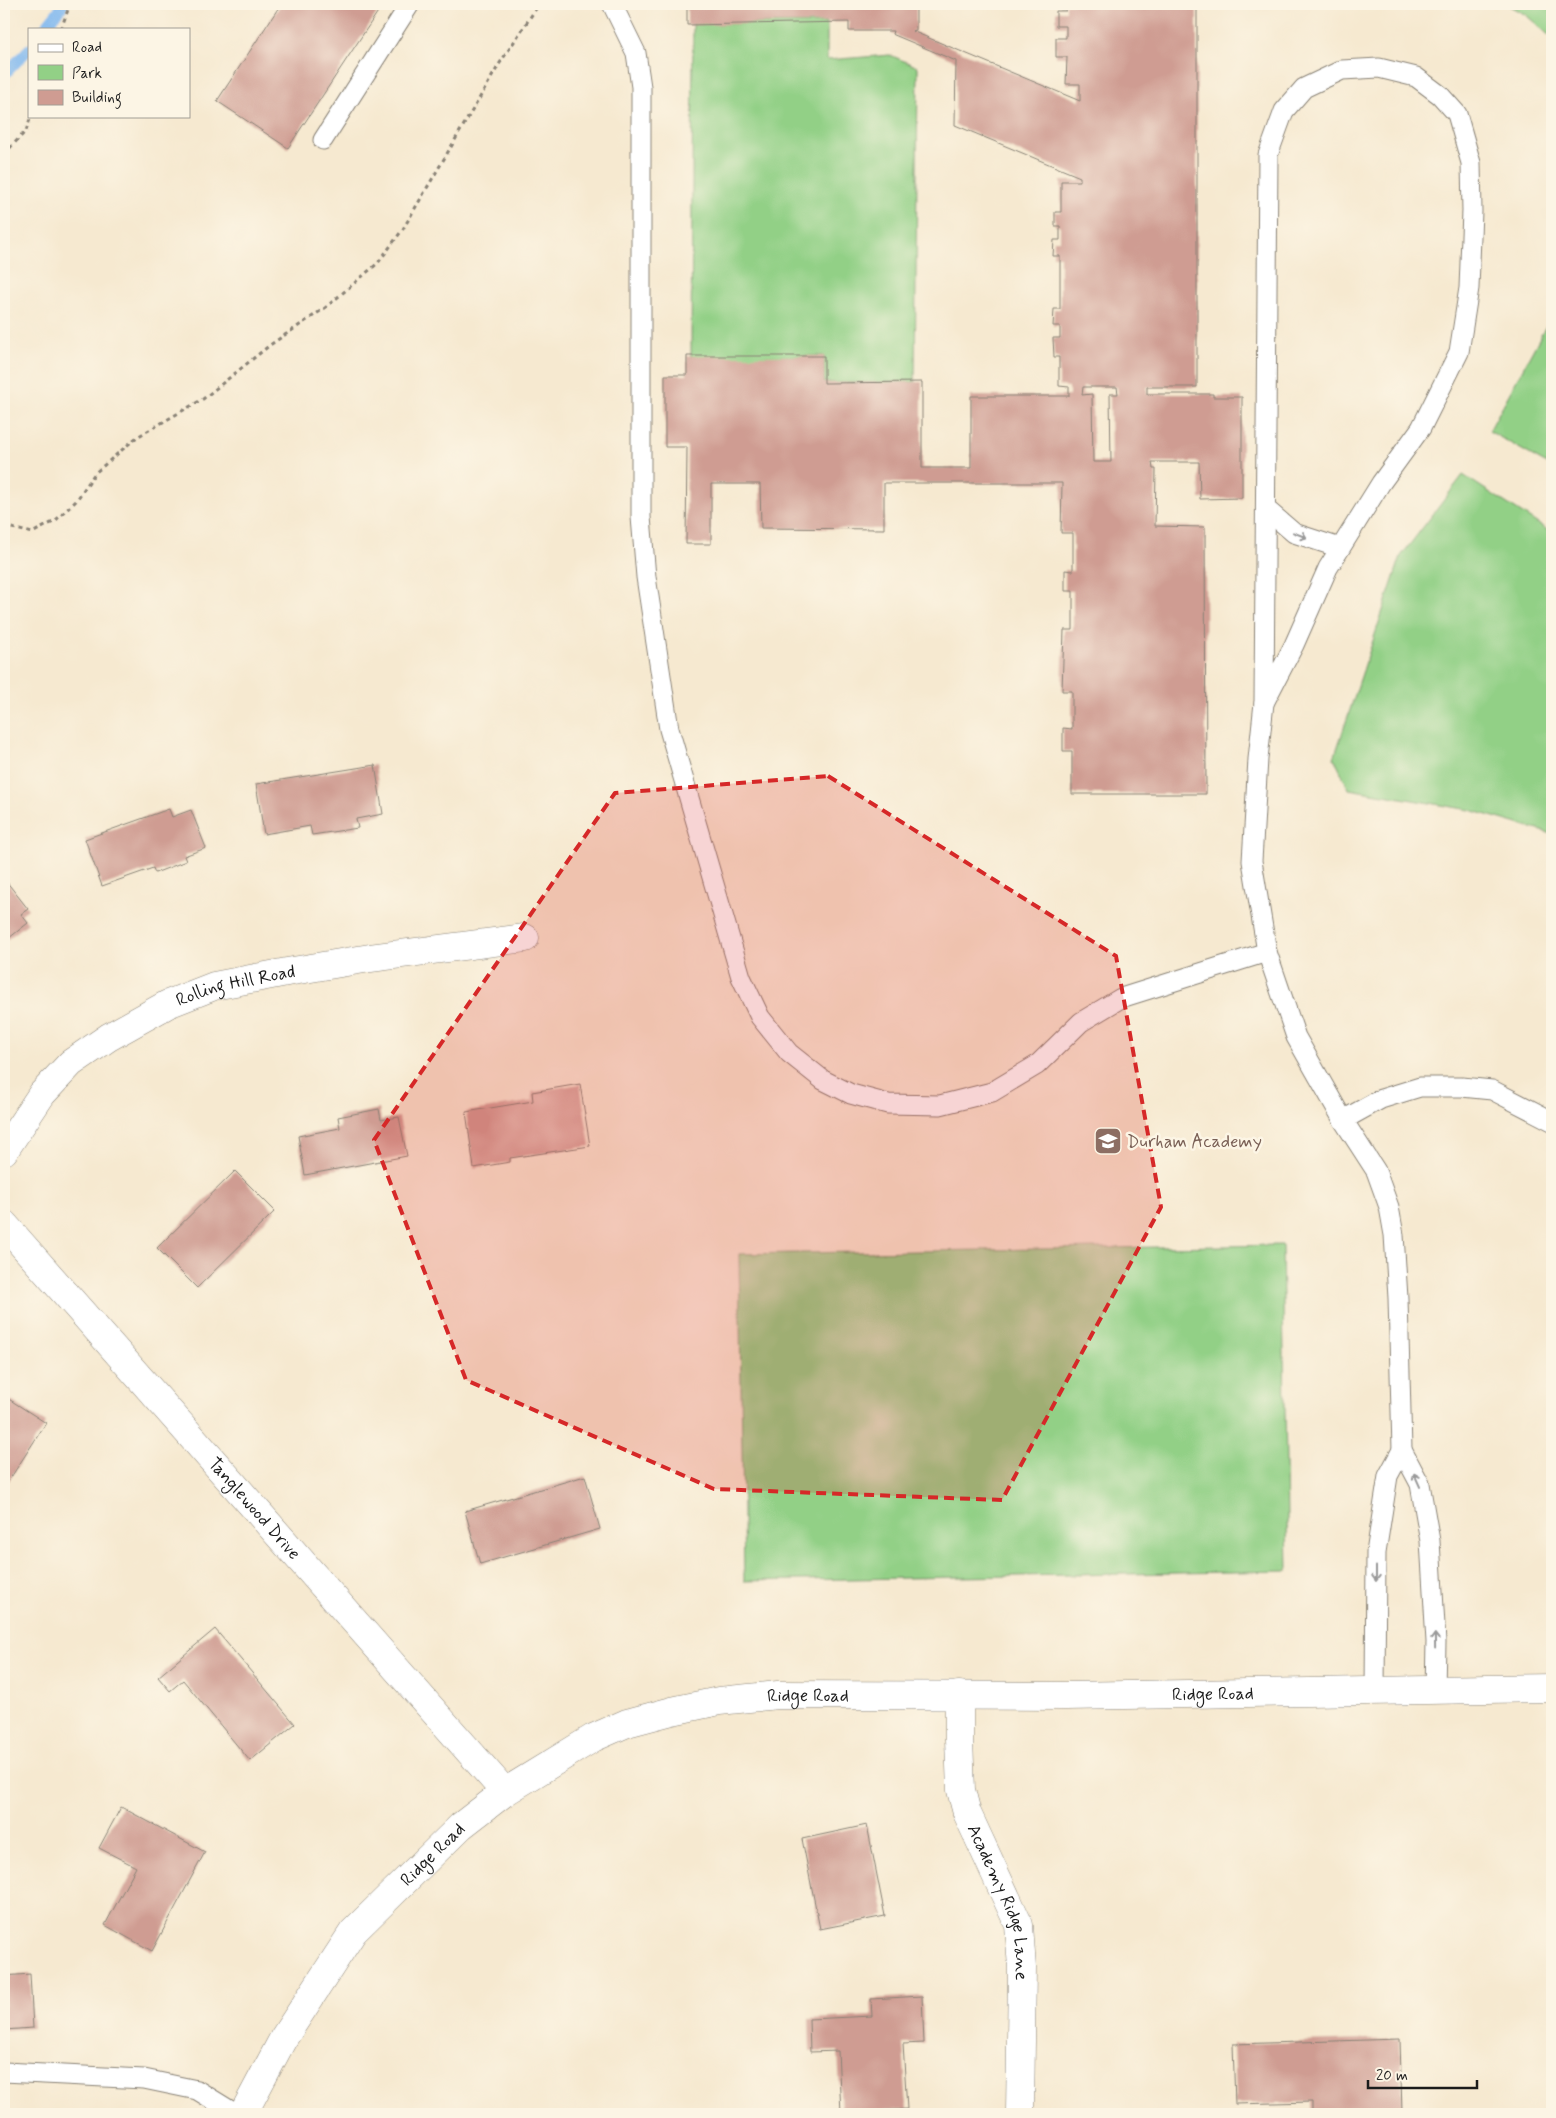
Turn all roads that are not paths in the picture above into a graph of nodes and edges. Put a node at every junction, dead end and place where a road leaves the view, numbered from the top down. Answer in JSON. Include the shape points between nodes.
{"nodes":[{"id":1,"x":410,"y":4,"type":"edge"},
{"id":2,"x":612,"y":4,"type":"edge"},
{"id":3,"x":323,"y":140,"type":"dead end"},
{"id":4,"x":1266,"y":509,"type":"junction"},
{"id":5,"x":1340,"y":548,"type":"junction"},
{"id":6,"x":1264,"y":703,"type":"junction"},
{"id":7,"x":525,"y":938,"type":"dead end"},
{"id":8,"x":1267,"y":952,"type":"junction"},
{"id":9,"x":1343,"y":1120,"type":"junction"},
{"id":10,"x":1552,"y":1121,"type":"edge"},
{"id":11,"x":4,"y":1151,"type":"edge"},
{"id":12,"x":4,"y":1224,"type":"edge"},
{"id":13,"x":1402,"y":1450,"type":"junction"},
{"id":14,"x":1552,"y":1688,"type":"edge"},
{"id":15,"x":1435,"y":1690,"type":"junction"},
{"id":16,"x":1375,"y":1692,"type":"junction"},
{"id":17,"x":959,"y":1694,"type":"junction"},
{"id":18,"x":505,"y":1792,"type":"junction"},
{"id":19,"x":4,"y":2072,"type":"edge"},
{"id":20,"x":236,"y":2114,"type":"edge"},
{"id":21,"x":243,"y":2114,"type":"edge"},
{"id":22,"x":1020,"y":2114,"type":"edge"}],
"edges":[{"from":1,"to":3,"type":"lane"},
{"from":2,"to":8,"type":"lane","via":[[636,53],[641,87],[641,517],[646,577],[669,729],[741,977],[760,1017],[789,1053],[823,1080],[851,1094],[888,1104],[940,1105],[1000,1088],[1037,1065],[1081,1022],[1121,998]]},
{"from":4,"to":5,"type":"lane","one_way":true,"via":[[1294,533]]},
{"from":4,"to":5,"type":"lane","via":[[1268,155],[1284,111],[1304,88],[1342,70],[1379,68],[1416,77],[1440,95],[1457,114],[1471,163],[1468,288],[1459,352],[1421,428]]},
{"from":4,"to":6,"type":"lane"},
{"from":5,"to":6,"type":"lane"},
{"from":6,"to":8,"type":"lane","via":[[1252,861]]},
{"from":7,"to":11,"type":"street","name":"Rolling Hill Road","via":[[370,958],[214,986],[139,1019],[71,1063],[42,1094]]},
{"from":8,"to":9,"type":"lane","via":[[1296,1037]]},
{"from":9,"to":10,"type":"lane","via":[[1381,1099],[1420,1087],[1492,1090]]},
{"from":9,"to":13,"type":"lane","via":[[1376,1171],[1394,1235]]},
{"from":12,"to":18,"type":"street","name":"Tanglewood Drive"},
{"from":15,"to":13,"type":"lane","one_way":true,"via":[[1436,1642],[1430,1540],[1420,1484]]},
{"from":13,"to":16,"type":"lane","one_way":true,"via":[[1388,1476],[1376,1553]]},
{"from":14,"to":15,"type":"street","name":"Ridge Road"},
{"from":15,"to":16,"type":"street","name":"Ridge Road"},
{"from":16,"to":17,"type":"street","name":"Ridge Road","via":[[1066,1696]]},
{"from":17,"to":18,"type":"street","name":"Ridge Road","via":[[778,1695],[719,1701],[672,1711],[627,1723],[593,1738]]},
{"from":17,"to":22,"type":"street","name":"Academy Ridge Lane","via":[[961,1790],[967,1813],[1019,1925],[1022,1968]]},
{"from":18,"to":21,"type":"street","name":"Ridge Road","via":[[461,1826],[353,1932],[283,2039]]},
{"from":19,"to":20,"type":"lane","via":[[144,2079],[197,2090]]}]}
